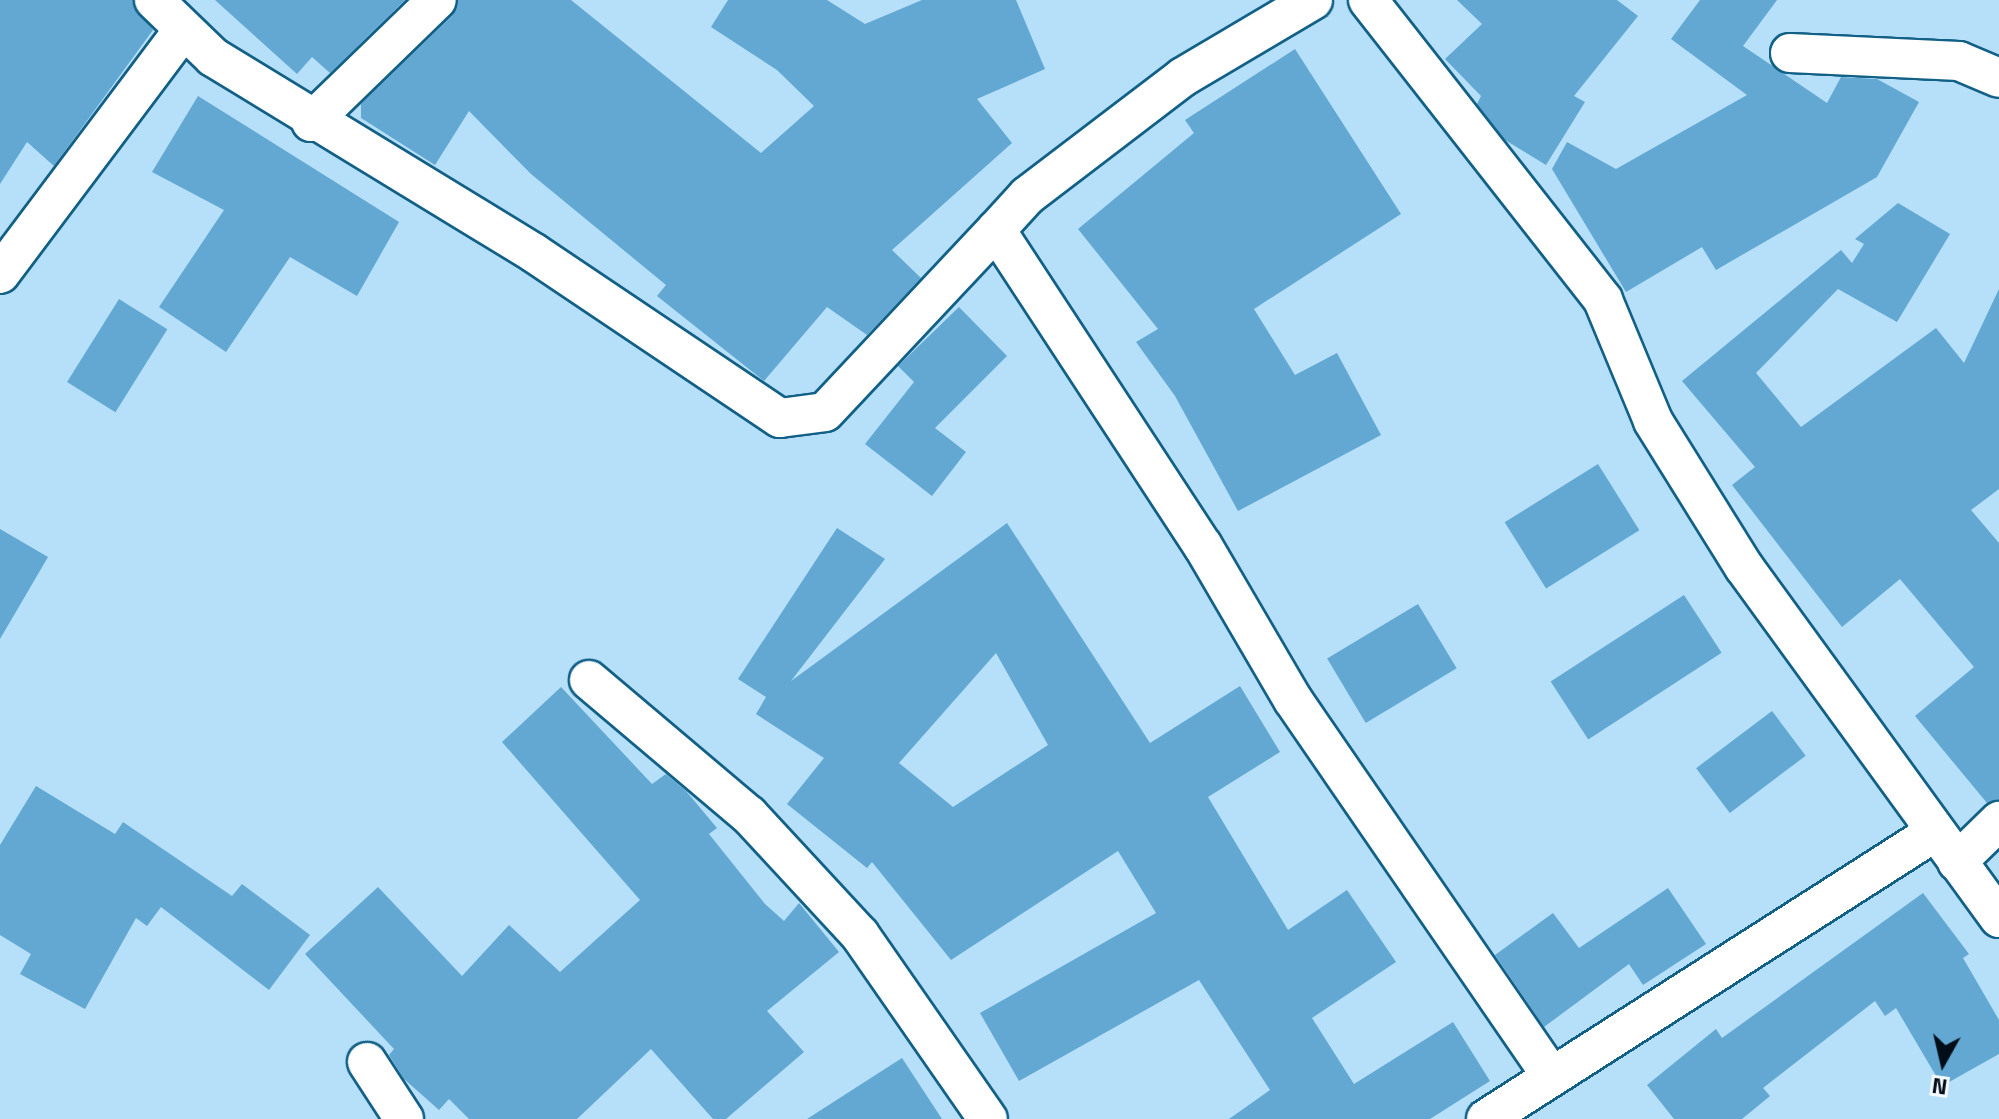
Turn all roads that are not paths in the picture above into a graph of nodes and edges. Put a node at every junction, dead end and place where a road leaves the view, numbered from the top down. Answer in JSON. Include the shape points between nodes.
{"nodes":[{"id":1,"x":154,"y":0,"type":"edge"},
{"id":2,"x":437,"y":0,"type":"edge"},
{"id":3,"x":1313,"y":0,"type":"edge"},
{"id":4,"x":1368,"y":0,"type":"edge"},
{"id":5,"x":182,"y":32,"type":"junction"},
{"id":6,"x":1790,"y":53,"type":"dead end"},
{"id":7,"x":1999,"y":78,"type":"edge"},
{"id":8,"x":311,"y":122,"type":"junction"},
{"id":9,"x":996,"y":230,"type":"junction"},
{"id":10,"x":0,"y":274,"type":"edge"},
{"id":11,"x":589,"y":680,"type":"dead end"},
{"id":12,"x":1999,"y":821,"type":"edge"},
{"id":13,"x":1935,"y":832,"type":"junction"},
{"id":14,"x":1957,"y":862,"type":"junction"},
{"id":15,"x":1999,"y":918,"type":"edge"},
{"id":16,"x":367,"y":1062,"type":"dead end"},
{"id":17,"x":1549,"y":1073,"type":"junction"},
{"id":18,"x":404,"y":1119,"type":"edge"},
{"id":19,"x":988,"y":1119,"type":"edge"},
{"id":20,"x":1486,"y":1119,"type":"edge"}],
"edges":[{"from":1,"to":5,"type":"street"},
{"from":2,"to":8,"type":"street"},
{"from":3,"to":9,"type":"street","via":[[1183,77],[1027,196]]},
{"from":4,"to":13,"type":"street","via":[[1603,300],[1653,421],[1744,567]]},
{"from":5,"to":8,"type":"street"},
{"from":5,"to":10,"type":"street"},
{"from":6,"to":7,"type":"street","via":[[1959,61]]},
{"from":8,"to":9,"type":"street","via":[[534,253],[780,418],[825,412]]},
{"from":9,"to":17,"type":"street","via":[[1203,546],[1293,700]]},
{"from":11,"to":19,"type":"street","via":[[749,815],[850,924]]},
{"from":12,"to":14,"type":"street"},
{"from":13,"to":14,"type":"street"},
{"from":13,"to":17,"type":"street","via":[[1773,941]]},
{"from":14,"to":15,"type":"street"},
{"from":16,"to":18,"type":"street"},
{"from":17,"to":20,"type":"street"}]}
